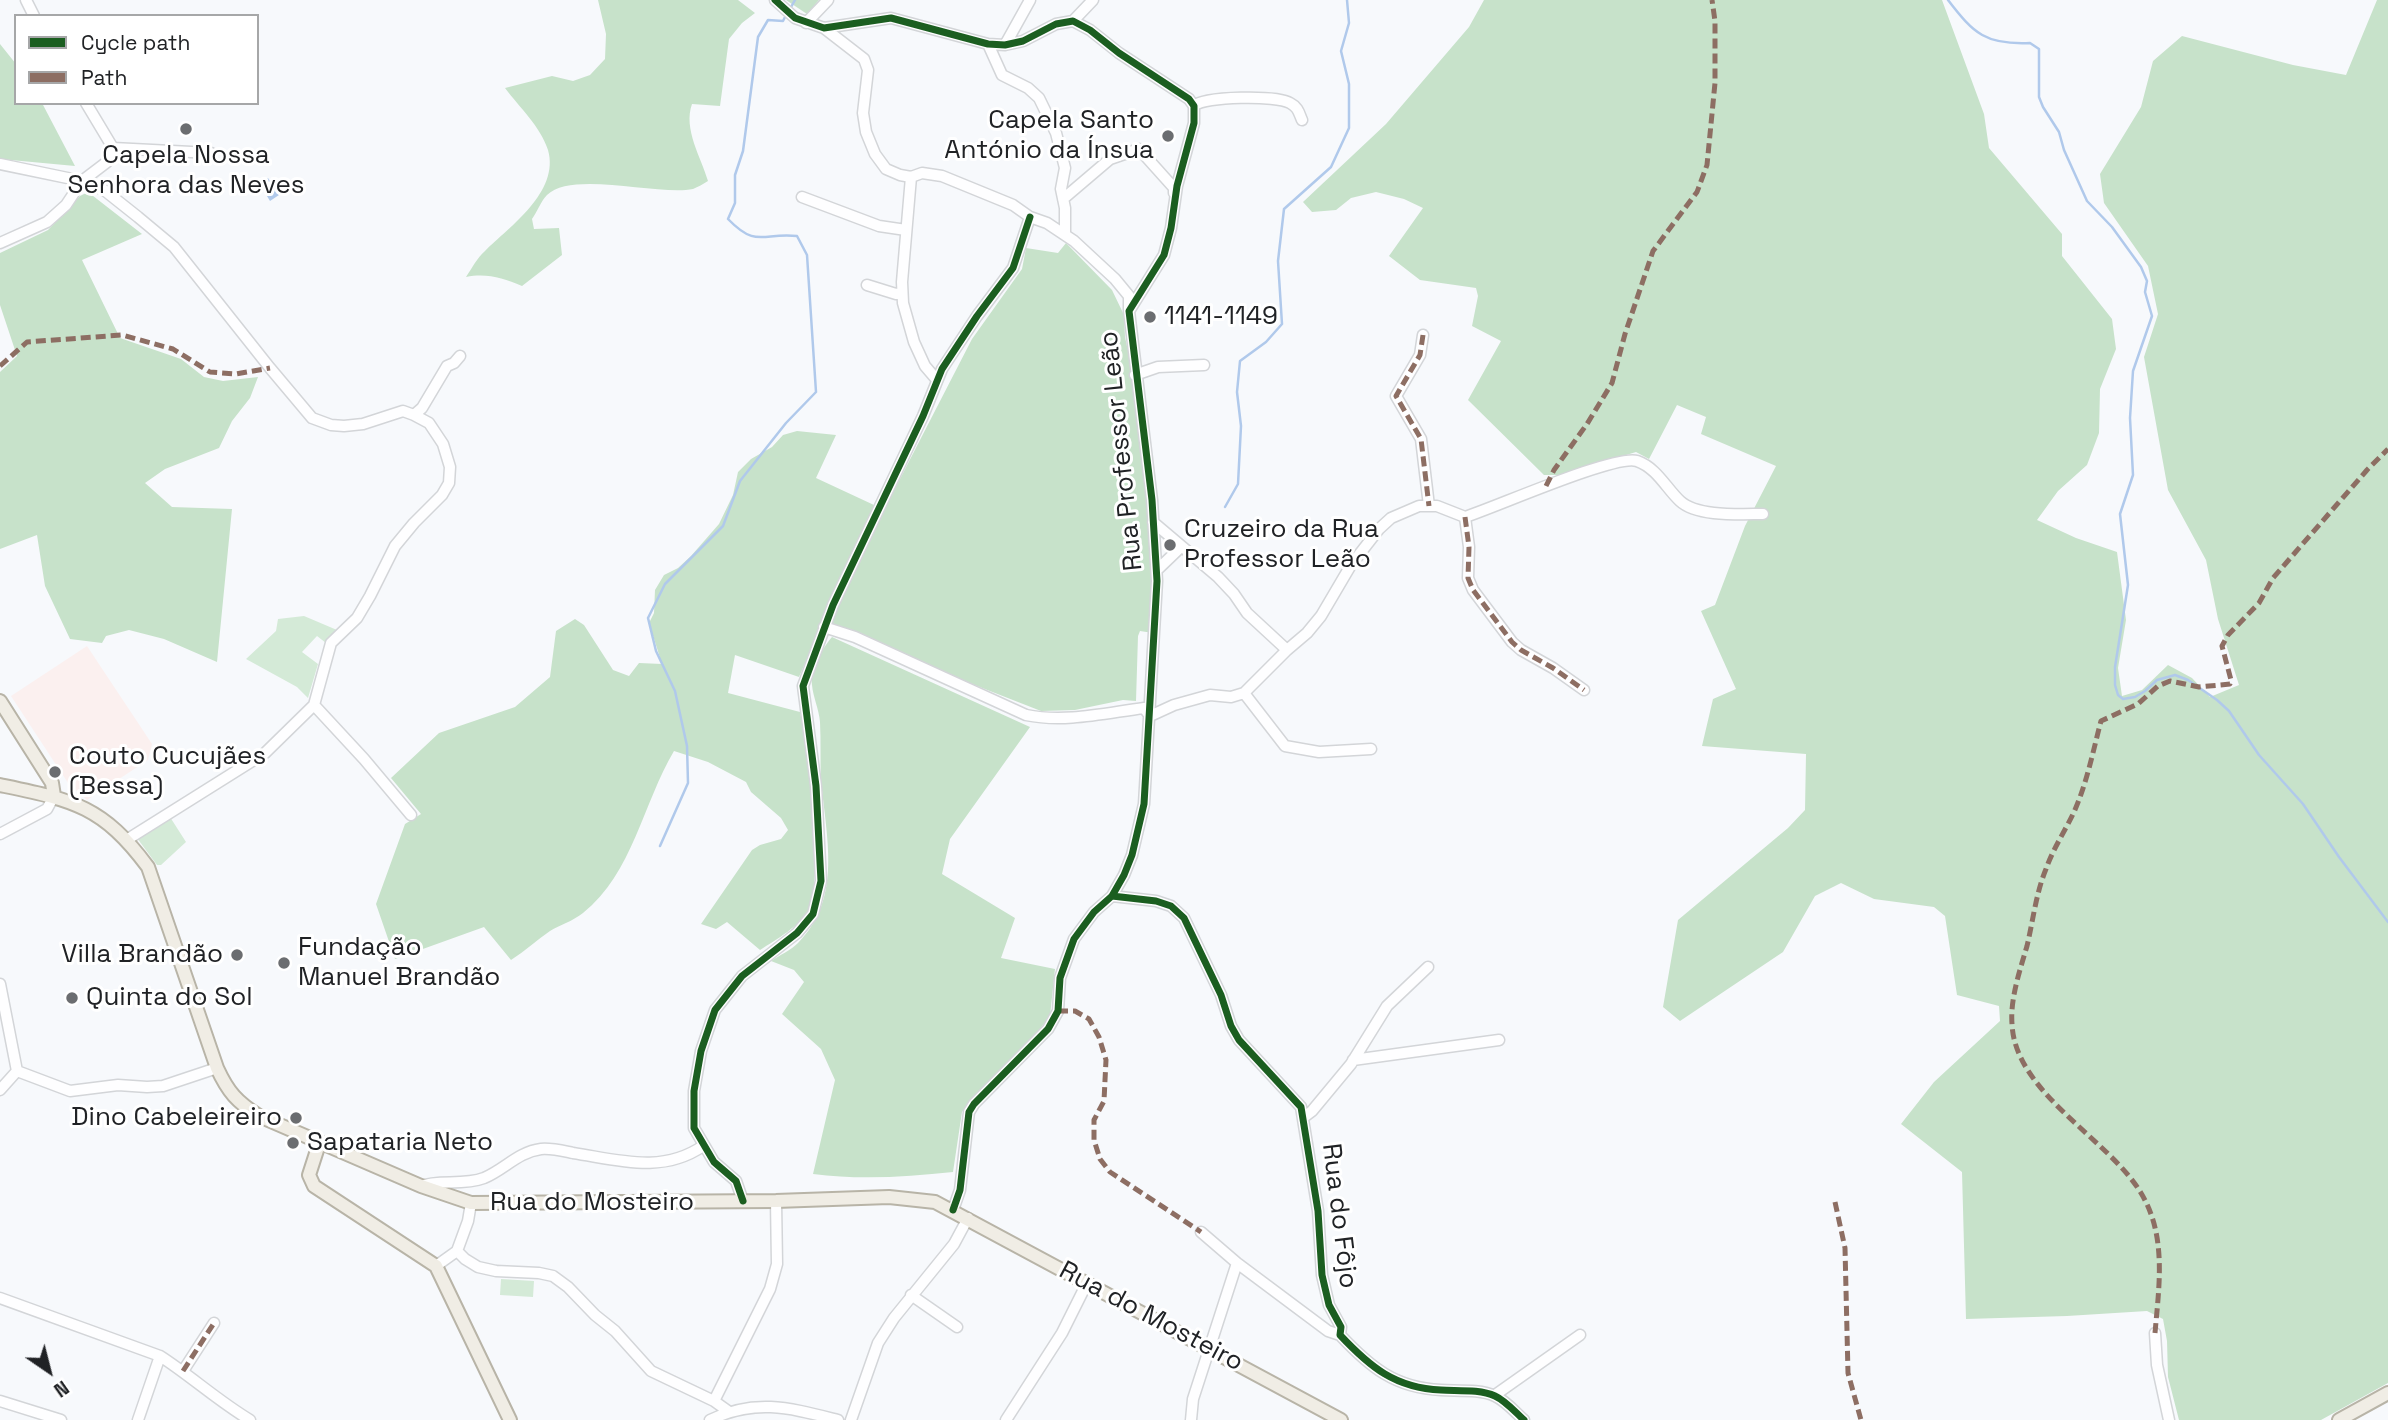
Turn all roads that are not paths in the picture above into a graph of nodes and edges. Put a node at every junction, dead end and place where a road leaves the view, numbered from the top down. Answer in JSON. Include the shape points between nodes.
{"nodes":[{"id":1,"x":775,"y":0,"type":"edge"},
{"id":2,"x":828,"y":0,"type":"edge"},
{"id":3,"x":1030,"y":0,"type":"edge"},
{"id":4,"x":1093,"y":0,"type":"edge"},
{"id":5,"x":1073,"y":21,"type":"junction"},
{"id":6,"x":806,"y":23,"type":"junction"},
{"id":7,"x":824,"y":28,"type":"junction"},
{"id":8,"x":988,"y":44,"type":"junction"},
{"id":9,"x":1005,"y":45,"type":"junction"},
{"id":10,"x":87,"y":105,"type":"edge"},
{"id":11,"x":1194,"y":106,"type":"junction"},
{"id":12,"x":1302,"y":120,"type":"dead end"},
{"id":13,"x":113,"y":148,"type":"junction"},
{"id":14,"x":211,"y":153,"type":"dead end"},
{"id":15,"x":0,"y":164,"type":"edge"},
{"id":16,"x":911,"y":177,"type":"junction"},
{"id":17,"x":82,"y":181,"type":"junction"},
{"id":18,"x":802,"y":197,"type":"dead end"},
{"id":19,"x":1063,"y":199,"type":"junction"},
{"id":20,"x":1175,"y":201,"type":"junction"},
{"id":21,"x":1030,"y":218,"type":"junction"},
{"id":22,"x":906,"y":230,"type":"junction"},
{"id":23,"x":1065,"y":234,"type":"junction"},
{"id":24,"x":0,"y":243,"type":"edge"},
{"id":25,"x":867,"y":285,"type":"dead end"},
{"id":26,"x":902,"y":293,"type":"junction"},
{"id":27,"x":1129,"y":311,"type":"junction"},
{"id":28,"x":1423,"y":335,"type":"dead end"},
{"id":29,"x":460,"y":356,"type":"dead end"},
{"id":30,"x":1204,"y":365,"type":"dead end"},
{"id":31,"x":1135,"y":375,"type":"junction"},
{"id":32,"x":937,"y":380,"type":"junction"},
{"id":33,"x":414,"y":415,"type":"junction"},
{"id":34,"x":1429,"y":506,"type":"junction"},
{"id":35,"x":1763,"y":514,"type":"dead end"},
{"id":36,"x":1465,"y":517,"type":"junction"},
{"id":37,"x":1153,"y":522,"type":"junction"},
{"id":38,"x":1181,"y":547,"type":"junction"},
{"id":39,"x":1157,"y":570,"type":"junction"},
{"id":40,"x":824,"y":627,"type":"junction"},
{"id":41,"x":1287,"y":650,"type":"junction"},
{"id":42,"x":1584,"y":690,"type":"dead end"},
{"id":43,"x":1244,"y":693,"type":"junction"},
{"id":44,"x":0,"y":701,"type":"edge"},
{"id":45,"x":314,"y":705,"type":"junction"},
{"id":46,"x":1150,"y":716,"type":"junction"},
{"id":47,"x":1371,"y":749,"type":"dead end"},
{"id":48,"x":0,"y":785,"type":"edge"},
{"id":49,"x":54,"y":796,"type":"junction"},
{"id":50,"x":411,"y":815,"type":"dead end"},
{"id":51,"x":0,"y":834,"type":"edge"},
{"id":52,"x":128,"y":839,"type":"junction"},
{"id":53,"x":1112,"y":896,"type":"junction"},
{"id":54,"x":1428,"y":967,"type":"dead end"},
{"id":55,"x":0,"y":984,"type":"edge"},
{"id":56,"x":1499,"y":1040,"type":"dead end"},
{"id":57,"x":1353,"y":1060,"type":"junction"},
{"id":58,"x":217,"y":1068,"type":"junction"},
{"id":59,"x":17,"y":1071,"type":"junction"},
{"id":60,"x":0,"y":1090,"type":"edge"},
{"id":61,"x":1304,"y":1117,"type":"junction"},
{"id":62,"x":319,"y":1144,"type":"junction"},
{"id":63,"x":703,"y":1146,"type":"junction"},
{"id":64,"x":421,"y":1186,"type":"junction"},
{"id":65,"x":743,"y":1201,"type":"junction"},
{"id":66,"x":776,"y":1201,"type":"junction"},
{"id":67,"x":471,"y":1203,"type":"junction"},
{"id":68,"x":953,"y":1210,"type":"junction"},
{"id":69,"x":968,"y":1218,"type":"junction"},
{"id":70,"x":1200,"y":1232,"type":"dead end"},
{"id":71,"x":457,"y":1251,"type":"junction"},
{"id":72,"x":1237,"y":1263,"type":"junction"},
{"id":73,"x":436,"y":1266,"type":"junction"},
{"id":74,"x":1087,"y":1283,"type":"junction"},
{"id":75,"x":911,"y":1295,"type":"junction"},
{"id":76,"x":0,"y":1297,"type":"edge"},
{"id":77,"x":214,"y":1323,"type":"dead end"},
{"id":78,"x":957,"y":1327,"type":"dead end"},
{"id":79,"x":2155,"y":1333,"type":"dead end"},
{"id":80,"x":1340,"y":1335,"type":"junction"},
{"id":81,"x":1580,"y":1335,"type":"dead end"},
{"id":82,"x":1209,"y":1348,"type":"junction"},
{"id":83,"x":160,"y":1356,"type":"junction"},
{"id":84,"x":183,"y":1371,"type":"junction"},
{"id":85,"x":2388,"y":1393,"type":"edge"},
{"id":86,"x":1495,"y":1395,"type":"junction"},
{"id":87,"x":0,"y":1401,"type":"edge"},
{"id":88,"x":714,"y":1401,"type":"junction"},
{"id":89,"x":727,"y":1411,"type":"junction"},
{"id":90,"x":61,"y":1420,"type":"edge"},
{"id":91,"x":138,"y":1420,"type":"edge"},
{"id":92,"x":250,"y":1420,"type":"edge"},
{"id":93,"x":510,"y":1420,"type":"edge"},
{"id":94,"x":710,"y":1420,"type":"edge"},
{"id":95,"x":838,"y":1420,"type":"edge"},
{"id":96,"x":851,"y":1420,"type":"edge"},
{"id":97,"x":1006,"y":1420,"type":"edge"},
{"id":98,"x":1191,"y":1420,"type":"edge"},
{"id":99,"x":1341,"y":1420,"type":"edge"},
{"id":100,"x":1524,"y":1420,"type":"edge"},
{"id":101,"x":2169,"y":1420,"type":"edge"},
{"id":102,"x":2339,"y":1420,"type":"edge"}],
"edges":[{"from":1,"to":6,"type":"street"},
{"from":2,"to":6,"type":"street"},
{"from":3,"to":9,"type":"street"},
{"from":4,"to":5,"type":"street"},
{"from":5,"to":9,"type":"street"},
{"from":5,"to":11,"type":"street"},
{"from":6,"to":7,"type":"street"},
{"from":7,"to":8,"type":"street","via":[[891,18]]},
{"from":7,"to":16,"type":"street","via":[[864,59],[868,70],[863,113],[875,154],[886,169]]},
{"from":8,"to":9,"type":"street"},
{"from":8,"to":19,"type":"street","via":[[1002,75],[1028,88],[1048,114],[1065,168]]},
{"from":10,"to":13,"type":"street"},
{"from":11,"to":12,"type":"street","via":[[1199,101],[1237,97],[1274,99],[1289,101]]},
{"from":11,"to":20,"type":"street","name":"Rua Professor Leão"},
{"from":13,"to":14,"type":"street"},
{"from":13,"to":17,"type":"street","via":[[107,162]]},
{"from":15,"to":17,"type":"street"},
{"from":16,"to":21,"type":"street","via":[[922,173],[949,178],[1013,205]]},
{"from":16,"to":22,"type":"street"},
{"from":17,"to":24,"type":"street","via":[[47,222]]},
{"from":17,"to":33,"type":"street","via":[[104,190],[174,247],[312,418],[344,426],[403,411]]},
{"from":18,"to":22,"type":"street","via":[[879,226]]},
{"from":19,"to":20,"type":"street","via":[[1110,159],[1139,149],[1174,188]]},
{"from":19,"to":23,"type":"street"},
{"from":20,"to":27,"type":"street","name":"Rua Professor Leão","via":[[1164,255]]},
{"from":21,"to":23,"type":"street"},
{"from":21,"to":32,"type":"street","via":[[1013,268]]},
{"from":22,"to":26,"type":"street"},
{"from":23,"to":27,"type":"street","via":[[1129,296]]},
{"from":25,"to":26,"type":"street"},
{"from":26,"to":32,"type":"street","via":[[914,342]]},
{"from":27,"to":31,"type":"street","name":"Rua Professor Leão"},
{"from":28,"to":34,"type":"street","via":[[1420,355],[1396,396],[1420,439]]},
{"from":29,"to":33,"type":"street","via":[[447,366]]},
{"from":30,"to":31,"type":"street","via":[[1158,367]]},
{"from":31,"to":37,"type":"street","name":"Rua Professor Leão"},
{"from":32,"to":40,"type":"street"},
{"from":33,"to":45,"type":"street","via":[[429,423],[443,444],[450,467],[449,484],[395,546],[357,618],[331,643]]},
{"from":34,"to":36,"type":"street"},
{"from":34,"to":41,"type":"street","via":[[1391,518],[1379,529],[1336,587],[1321,616]]},
{"from":35,"to":36,"type":"street","via":[[1700,510],[1681,502],[1636,460],[1564,480]]},
{"from":36,"to":42,"type":"street","via":[[1468,578],[1483,604],[1521,650]]},
{"from":37,"to":38,"type":"street"},
{"from":37,"to":39,"type":"street","name":"Rua Professor Leão"},
{"from":38,"to":39,"type":"street"},
{"from":38,"to":41,"type":"street","via":[[1218,577],[1247,613]]},
{"from":39,"to":46,"type":"street","name":"Rua Professor Leão"},
{"from":40,"to":46,"type":"street","via":[[1026,715],[1072,718],[1144,708]]},
{"from":40,"to":63,"type":"street","via":[[803,686],[816,786],[819,892],[805,924],[742,975],[715,1010],[694,1091],[694,1128]]},
{"from":41,"to":43,"type":"street"},
{"from":43,"to":46,"type":"street","via":[[1210,695]]},
{"from":43,"to":47,"type":"street","via":[[1285,746],[1319,752]]},
{"from":44,"to":49,"type":"main road","via":[[52,783]]},
{"from":45,"to":50,"type":"street"},
{"from":45,"to":52,"type":"street","via":[[265,753]]},
{"from":46,"to":53,"type":"street","name":"Rua Professor Leão","via":[[1144,804],[1132,855]]},
{"from":48,"to":49,"type":"main road","name":"Rua do Mosteiro"},
{"from":49,"to":51,"type":"street","via":[[47,808]]},
{"from":49,"to":52,"type":"main road","name":"Rua do Mosteiro","via":[[78,804]]},
{"from":52,"to":58,"type":"main road","name":"Rua do Mosteiro","via":[[148,867]]},
{"from":53,"to":61,"type":"street","name":"Rua do Fôjo","via":[[1156,901],[1171,906],[1184,918],[1239,1040],[1301,1107]]},
{"from":53,"to":68,"type":"street","name":"Rua Professor Leão","via":[[1074,939],[1060,978],[1058,1011],[1048,1029],[974,1104]]},
{"from":54,"to":57,"type":"street","via":[[1387,1006]]},
{"from":55,"to":59,"type":"street"},
{"from":56,"to":57,"type":"street"},
{"from":57,"to":61,"type":"street"},
{"from":58,"to":59,"type":"street","via":[[163,1086],[70,1091]]},
{"from":58,"to":62,"type":"main road","name":"Rua do Mosteiro","via":[[239,1103]]},
{"from":59,"to":60,"type":"street"},
{"from":61,"to":80,"type":"street","name":"Rua do Fôjo","via":[[1322,1275]]},
{"from":62,"to":64,"type":"main road","name":"Rua do Mosteiro"},
{"from":62,"to":73,"type":"main road","via":[[309,1175],[318,1191]]},
{"from":63,"to":64,"type":"street","via":[[677,1160],[651,1165],[542,1149],[514,1158],[485,1177]]},
{"from":63,"to":65,"type":"street","via":[[736,1181]]},
{"from":64,"to":67,"type":"main road","name":"Rua do Mosteiro"},
{"from":65,"to":66,"type":"main road","name":"Rua do Mosteiro"},
{"from":65,"to":67,"type":"main road","name":"Rua do Mosteiro"},
{"from":66,"to":68,"type":"main road","name":"Rua do Mosteiro","via":[[915,1198]]},
{"from":66,"to":88,"type":"street","via":[[777,1264],[770,1289]]},
{"from":67,"to":71,"type":"street"},
{"from":68,"to":69,"type":"main road","name":"Rua do Mosteiro"},
{"from":69,"to":74,"type":"main road","name":"Rua do Mosteiro"},
{"from":69,"to":75,"type":"street","via":[[954,1244]]},
{"from":70,"to":72,"type":"street"},
{"from":71,"to":73,"type":"street"},
{"from":71,"to":88,"type":"street","via":[[478,1267],[553,1276],[615,1331],[651,1371]]},
{"from":72,"to":80,"type":"street","via":[[1328,1331]]},
{"from":72,"to":82,"type":"street"},
{"from":73,"to":93,"type":"main road"},
{"from":74,"to":82,"type":"main road","name":"Rua do Mosteiro"},
{"from":74,"to":97,"type":"street","via":[[1062,1333]]},
{"from":75,"to":78,"type":"street"},
{"from":75,"to":96,"type":"street","via":[[878,1343]]},
{"from":76,"to":83,"type":"street"},
{"from":77,"to":84,"type":"street"},
{"from":79,"to":101,"type":"street"},
{"from":80,"to":86,"type":"street","name":"Rua do Fôjo","via":[[1377,1371],[1400,1381],[1433,1390]]},
{"from":81,"to":86,"type":"street"},
{"from":82,"to":98,"type":"street"},
{"from":82,"to":99,"type":"main road","name":"Rua do Mosteiro"},
{"from":83,"to":84,"type":"street"},
{"from":83,"to":91,"type":"street"},
{"from":84,"to":92,"type":"street"},
{"from":85,"to":102,"type":"main road"},
{"from":86,"to":100,"type":"street"},
{"from":87,"to":90,"type":"street"},
{"from":88,"to":89,"type":"street"},
{"from":89,"to":94,"type":"street"},
{"from":89,"to":95,"type":"street","via":[[765,1405]]}]}
